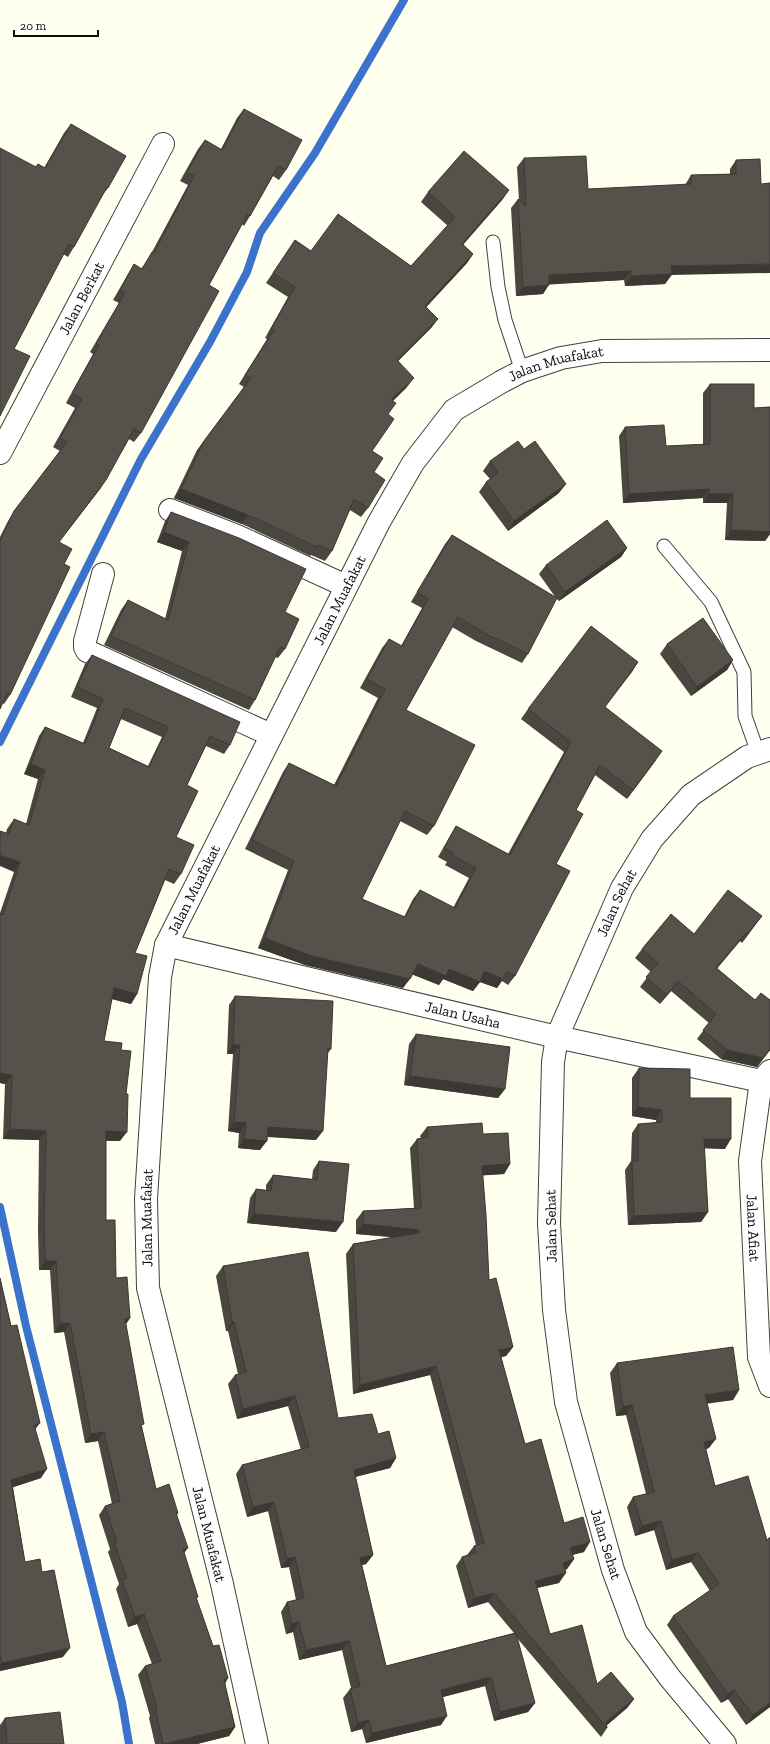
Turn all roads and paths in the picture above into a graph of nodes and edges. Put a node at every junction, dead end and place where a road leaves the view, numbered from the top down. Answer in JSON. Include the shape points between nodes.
{"nodes":[{"id":1,"x":164,"y":144,"type":"dead end"},
{"id":2,"x":494,"y":242,"type":"dead end"},
{"id":3,"x":770,"y":350,"type":"edge"},
{"id":4,"x":522,"y":371,"type":"junction"},
{"id":5,"x":0,"y":453,"type":"edge"},
{"id":6,"x":170,"y":510,"type":"dead end"},
{"id":7,"x":664,"y":546,"type":"dead end"},
{"id":8,"x":103,"y":574,"type":"dead end"},
{"id":9,"x":346,"y":586,"type":"junction"},
{"id":10,"x":271,"y":736,"type":"junction"},
{"id":11,"x":764,"y":751,"type":"edge"},
{"id":12,"x":166,"y":944,"type":"junction"},
{"id":13,"x":558,"y":1037,"type":"junction"},
{"id":14,"x":766,"y":1076,"type":"edge"},
{"id":15,"x":770,"y":1386,"type":"edge"},
{"id":16,"x":256,"y":1744,"type":"edge"},
{"id":17,"x":725,"y":1744,"type":"edge"}],
"edges":[{"from":1,"to":5,"type":"street","name":"Jalan Berkat"},
{"from":2,"to":4,"type":"lane","via":[[498,287],[505,320]]},
{"from":3,"to":4,"type":"street","name":"Jalan Muafakat","via":[[602,351],[561,358]]},
{"from":4,"to":9,"type":"street","name":"Jalan Muafakat","via":[[454,410],[413,463]]},
{"from":6,"to":9,"type":"street","via":[[237,536]]},
{"from":7,"to":11,"type":"lane","via":[[711,602],[744,672],[745,716]]},
{"from":8,"to":10,"type":"street","via":[[85,641],[88,651]]},
{"from":9,"to":10,"type":"street","name":"Jalan Muafakat"},
{"from":10,"to":12,"type":"street","name":"Jalan Muafakat"},
{"from":11,"to":13,"type":"street","name":"Jalan Sehat","via":[[747,757],[691,795],[652,839],[622,888]]},
{"from":12,"to":13,"type":"street","name":"Jalan Usaha"},
{"from":12,"to":16,"type":"street","name":"Jalan Muafakat","via":[[160,977],[146,1199],[148,1288],[222,1584]]},
{"from":13,"to":14,"type":"street","name":"Jalan Usaha"},
{"from":13,"to":17,"type":"street","name":"Jalan Sehat","via":[[553,1062],[549,1223],[554,1310],[566,1402],[613,1570],[636,1632]]},
{"from":14,"to":15,"type":"street","name":"Jalan Afiat","via":[[750,1161],[759,1357]]}]}
